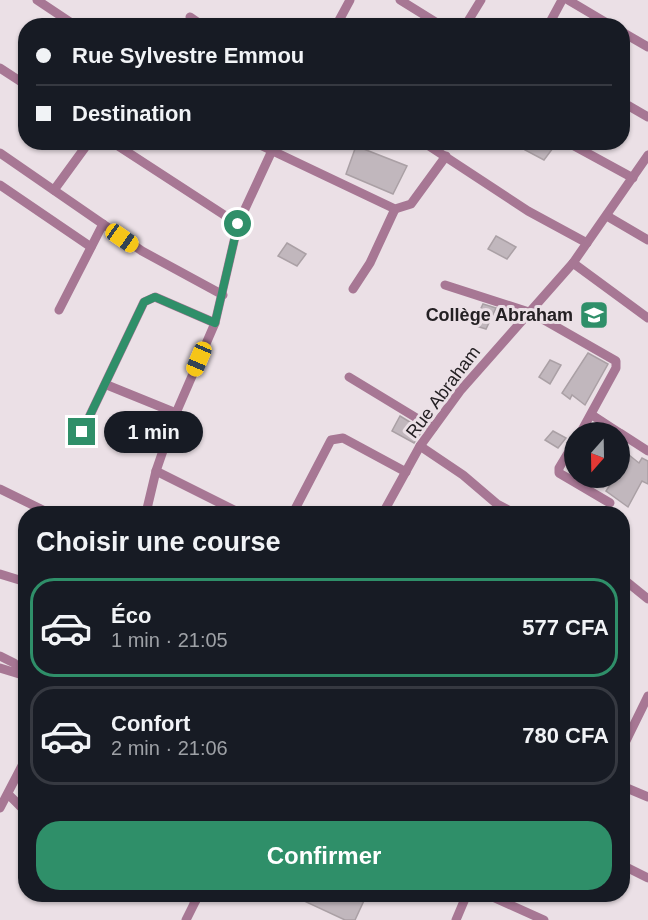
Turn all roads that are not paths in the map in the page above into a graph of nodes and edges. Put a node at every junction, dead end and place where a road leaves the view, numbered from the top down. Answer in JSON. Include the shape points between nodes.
{"nodes":[{"id":1,"x":37,"y":0,"type":"edge"},
{"id":2,"x":350,"y":0,"type":"edge"},
{"id":3,"x":400,"y":0,"type":"edge"},
{"id":4,"x":481,"y":0,"type":"edge"},
{"id":5,"x":562,"y":0,"type":"edge"},
{"id":6,"x":568,"y":0,"type":"edge"},
{"id":7,"x":64,"y":18,"type":"edge"},
{"id":8,"x":342,"y":18,"type":"edge"},
{"id":9,"x":429,"y":18,"type":"edge"},
{"id":10,"x":470,"y":18,"type":"edge"},
{"id":11,"x":552,"y":18,"type":"edge"},
{"id":12,"x":598,"y":18,"type":"edge"},
{"id":13,"x":630,"y":37,"type":"edge"},
{"id":14,"x":648,"y":47,"type":"edge"},
{"id":15,"x":0,"y":68,"type":"edge"},
{"id":16,"x":18,"y":80,"type":"edge"},
{"id":17,"x":630,"y":107,"type":"edge"},
{"id":18,"x":648,"y":117,"type":"edge"},
{"id":19,"x":83,"y":150,"type":"edge"},
{"id":20,"x":124,"y":150,"type":"edge"},
{"id":21,"x":268,"y":150,"type":"edge"},
{"id":22,"x":436,"y":150,"type":"edge"},
{"id":23,"x":582,"y":150,"type":"edge"},
{"id":24,"x":271,"y":152,"type":"junction"},
{"id":25,"x":0,"y":153,"type":"edge"},
{"id":26,"x":648,"y":155,"type":"edge"},
{"id":27,"x":446,"y":156,"type":"junction"},
{"id":28,"x":644,"y":169,"type":"edge"},
{"id":29,"x":633,"y":178,"type":"junction"},
{"id":30,"x":0,"y":184,"type":"edge"},
{"id":31,"x":54,"y":190,"type":"junction"},
{"id":32,"x":395,"y":209,"type":"junction"},
{"id":33,"x":607,"y":216,"type":"junction"},
{"id":34,"x":103,"y":224,"type":"junction"},
{"id":35,"x":238,"y":224,"type":"junction"},
{"id":36,"x":648,"y":240,"type":"edge"},
{"id":37,"x":587,"y":243,"type":"junction"},
{"id":38,"x":91,"y":247,"type":"junction"},
{"id":39,"x":573,"y":263,"type":"junction"},
{"id":40,"x":445,"y":285,"type":"dead end"},
{"id":41,"x":353,"y":289,"type":"dead end"},
{"id":42,"x":223,"y":295,"type":"junction"},
{"id":43,"x":59,"y":310,"type":"dead end"},
{"id":44,"x":532,"y":313,"type":"junction"},
{"id":45,"x":648,"y":318,"type":"edge"},
{"id":46,"x":215,"y":323,"type":"junction"},
{"id":47,"x":349,"y":377,"type":"dead end"},
{"id":48,"x":106,"y":385,"type":"junction"},
{"id":49,"x":176,"y":413,"type":"junction"},
{"id":50,"x":592,"y":415,"type":"junction"},
{"id":51,"x":587,"y":422,"type":"edge"},
{"id":52,"x":603,"y":422,"type":"edge"},
{"id":53,"x":433,"y":428,"type":"junction"},
{"id":54,"x":82,"y":432,"type":"dead end"},
{"id":55,"x":630,"y":439,"type":"edge"},
{"id":56,"x":420,"y":446,"type":"junction"},
{"id":57,"x":648,"y":451,"type":"edge"},
{"id":58,"x":564,"y":460,"type":"edge"},
{"id":59,"x":156,"y":471,"type":"junction"},
{"id":60,"x":406,"y":472,"type":"junction"},
{"id":61,"x":564,"y":476,"type":"edge"},
{"id":62,"x":584,"y":488,"type":"edge"},
{"id":63,"x":0,"y":489,"type":"edge"},
{"id":64,"x":610,"y":503,"type":"dead end"},
{"id":65,"x":35,"y":506,"type":"edge"},
{"id":66,"x":148,"y":506,"type":"edge"},
{"id":67,"x":226,"y":506,"type":"edge"},
{"id":68,"x":296,"y":506,"type":"edge"},
{"id":69,"x":387,"y":506,"type":"edge"},
{"id":70,"x":501,"y":506,"type":"edge"},
{"id":71,"x":0,"y":574,"type":"edge"},
{"id":72,"x":18,"y":580,"type":"edge"},
{"id":73,"x":630,"y":584,"type":"edge"},
{"id":74,"x":648,"y":599,"type":"edge"},
{"id":75,"x":0,"y":656,"type":"edge"},
{"id":76,"x":0,"y":668,"type":"edge"},
{"id":77,"x":18,"y":668,"type":"edge"},
{"id":78,"x":18,"y":674,"type":"edge"},
{"id":79,"x":648,"y":696,"type":"edge"},
{"id":80,"x":630,"y":733,"type":"edge"},
{"id":81,"x":18,"y":775,"type":"edge"},
{"id":82,"x":630,"y":789,"type":"edge"},
{"id":83,"x":9,"y":795,"type":"junction"},
{"id":84,"x":648,"y":797,"type":"edge"},
{"id":85,"x":18,"y":804,"type":"edge"},
{"id":86,"x":0,"y":808,"type":"edge"},
{"id":87,"x":630,"y":869,"type":"edge"},
{"id":88,"x":648,"y":878,"type":"edge"},
{"id":89,"x":195,"y":902,"type":"edge"},
{"id":90,"x":464,"y":902,"type":"edge"},
{"id":91,"x":504,"y":902,"type":"edge"},
{"id":92,"x":186,"y":920,"type":"edge"},
{"id":93,"x":456,"y":920,"type":"edge"},
{"id":94,"x":544,"y":920,"type":"edge"}],
"edges":[{"from":1,"to":7,"type":"street"},
{"from":2,"to":8,"type":"street"},
{"from":3,"to":9,"type":"street"},
{"from":4,"to":10,"type":"street"},
{"from":5,"to":11,"type":"street"},
{"from":6,"to":12,"type":"street"},
{"from":13,"to":14,"type":"street"},
{"from":15,"to":16,"type":"street"},
{"from":17,"to":18,"type":"street"},
{"from":19,"to":31,"type":"street"},
{"from":20,"to":35,"type":"street"},
{"from":21,"to":24,"type":"street"},
{"from":22,"to":27,"type":"street"},
{"from":23,"to":29,"type":"street"},
{"from":24,"to":32,"type":"street"},
{"from":24,"to":35,"type":"street"},
{"from":25,"to":31,"type":"street"},
{"from":26,"to":28,"type":"street","name":"Rue Abraham"},
{"from":27,"to":32,"type":"street","via":[[411,204]]},
{"from":27,"to":37,"type":"street","via":[[528,212]]},
{"from":28,"to":29,"type":"street","name":"Rue Abraham"},
{"from":29,"to":33,"type":"street","name":"Rue Abraham"},
{"from":30,"to":38,"type":"street"},
{"from":31,"to":34,"type":"street"},
{"from":32,"to":41,"type":"street"},
{"from":33,"to":36,"type":"street"},
{"from":33,"to":37,"type":"street","name":"Rue Abraham"},
{"from":34,"to":38,"type":"street"},
{"from":34,"to":42,"type":"street","via":[[142,251]]},
{"from":35,"to":42,"type":"street"},
{"from":37,"to":39,"type":"street","name":"Rue Abraham"},
{"from":38,"to":43,"type":"street"},
{"from":39,"to":44,"type":"street","name":"Rue Abraham"},
{"from":39,"to":45,"type":"street"},
{"from":40,"to":44,"type":"street"},
{"from":42,"to":46,"type":"street"},
{"from":44,"to":50,"type":"street","via":[[616,361]]},
{"from":44,"to":53,"type":"street","name":"Rue Abraham","via":[[478,370]]},
{"from":46,"to":48,"type":"street","via":[[155,297],[149,298],[141,307]]},
{"from":46,"to":49,"type":"street"},
{"from":47,"to":53,"type":"street"},
{"from":48,"to":49,"type":"street"},
{"from":48,"to":54,"type":"street"},
{"from":49,"to":59,"type":"street"},
{"from":50,"to":51,"type":"street"},
{"from":50,"to":52,"type":"street"},
{"from":53,"to":56,"type":"street","name":"Rue Abraham"},
{"from":55,"to":57,"type":"street"},
{"from":56,"to":60,"type":"street","name":"Rue Abraham"},
{"from":56,"to":70,"type":"street"},
{"from":58,"to":61,"type":"street","via":[[559,468]]},
{"from":59,"to":66,"type":"street"},
{"from":59,"to":67,"type":"street"},
{"from":60,"to":68,"type":"street","via":[[343,438],[336,438],[331,440]]},
{"from":60,"to":69,"type":"street","name":"Rue Abraham"},
{"from":62,"to":64,"type":"street"},
{"from":63,"to":65,"type":"street"},
{"from":71,"to":72,"type":"street"},
{"from":73,"to":74,"type":"street"},
{"from":75,"to":77,"type":"street"},
{"from":76,"to":78,"type":"street"},
{"from":79,"to":80,"type":"street"},
{"from":81,"to":83,"type":"street"},
{"from":82,"to":84,"type":"street"},
{"from":83,"to":85,"type":"street"},
{"from":83,"to":86,"type":"street"},
{"from":87,"to":88,"type":"street"},
{"from":89,"to":92,"type":"street"},
{"from":90,"to":93,"type":"street"},
{"from":91,"to":94,"type":"street"}]}
